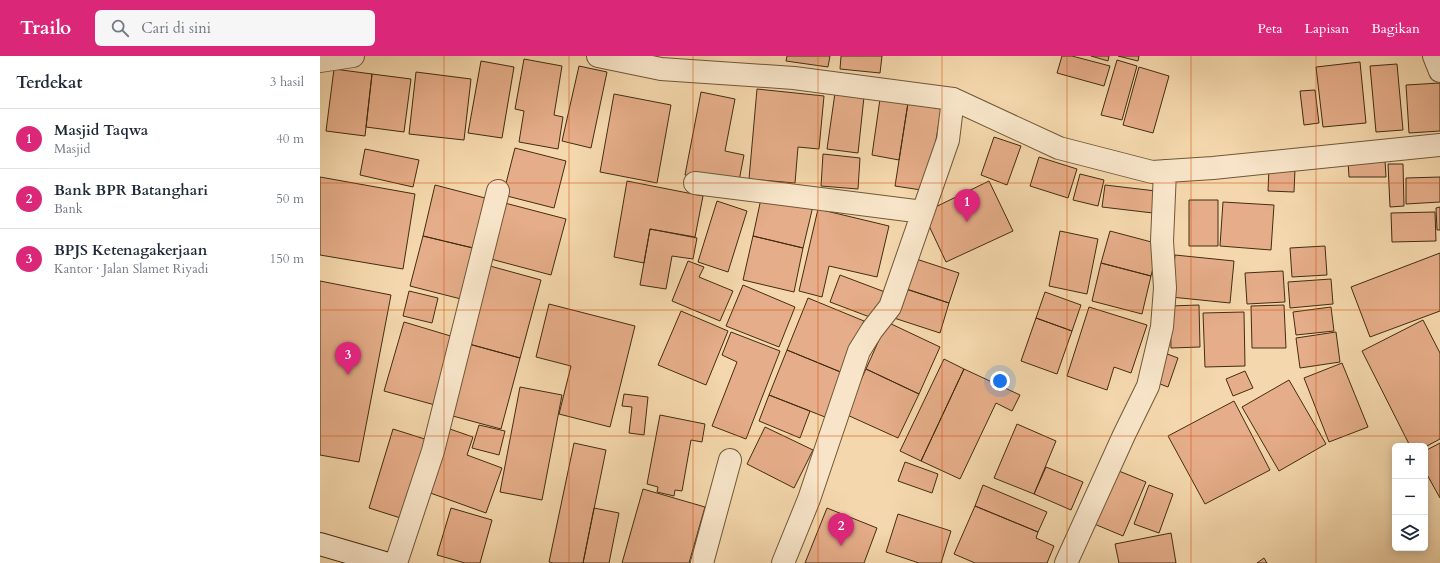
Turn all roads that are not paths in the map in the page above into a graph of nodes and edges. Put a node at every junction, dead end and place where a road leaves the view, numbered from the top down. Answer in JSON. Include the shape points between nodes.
{"nodes":[{"id":1,"x":353,"y":56,"type":"edge"},
{"id":2,"x":598,"y":56,"type":"edge"},
{"id":3,"x":1434,"y":56,"type":"edge"},
{"id":4,"x":320,"y":61,"type":"edge"},
{"id":5,"x":1440,"y":71,"type":"edge"},
{"id":6,"x":953,"y":100,"type":"junction"},
{"id":7,"x":1440,"y":145,"type":"edge"},
{"id":8,"x":1165,"y":171,"type":"junction"},
{"id":9,"x":695,"y":184,"type":"dead end"},
{"id":10,"x":498,"y":192,"type":"dead end"},
{"id":11,"x":923,"y":212,"type":"junction"},
{"id":12,"x":730,"y":460,"type":"dead end"},
{"id":13,"x":320,"y":544,"type":"edge"},
{"id":14,"x":384,"y":563,"type":"edge"},
{"id":15,"x":396,"y":563,"type":"edge"},
{"id":16,"x":702,"y":563,"type":"edge"},
{"id":17,"x":783,"y":563,"type":"edge"},
{"id":18,"x":1066,"y":563,"type":"edge"}],
"edges":[{"from":1,"to":4,"type":"street"},
{"from":2,"to":6,"type":"street","via":[[661,68],[794,78]]},
{"from":3,"to":5,"type":"street"},
{"from":6,"to":8,"type":"street","via":[[1059,148],[1152,172]]},
{"from":6,"to":11,"type":"street","via":[[948,140]]},
{"from":7,"to":8,"type":"street"},
{"from":8,"to":18,"type":"street","via":[[1162,241],[1165,288],[1162,327],[1148,386]]},
{"from":9,"to":11,"type":"street"},
{"from":10,"to":15,"type":"street","via":[[433,451]]},
{"from":11,"to":17,"type":"street","via":[[890,307],[859,351],[809,499]]},
{"from":12,"to":16,"type":"street"},
{"from":13,"to":14,"type":"street"}]}
